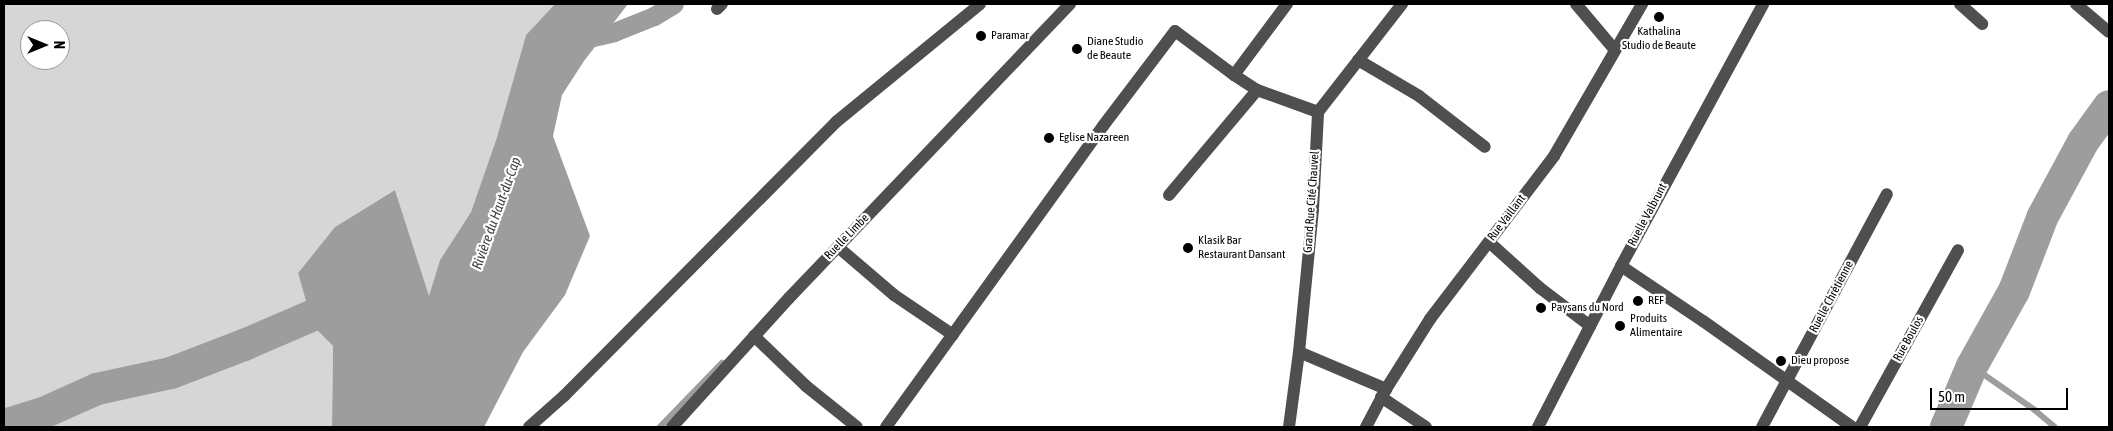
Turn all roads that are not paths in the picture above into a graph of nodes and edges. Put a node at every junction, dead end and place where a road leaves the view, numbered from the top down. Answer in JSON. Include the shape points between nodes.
{"nodes":[{"id":1,"x":980,"y":4,"type":"edge"},
{"id":2,"x":1070,"y":4,"type":"edge"},
{"id":3,"x":1287,"y":4,"type":"edge"},
{"id":4,"x":1402,"y":4,"type":"edge"},
{"id":5,"x":1576,"y":4,"type":"edge"},
{"id":6,"x":1642,"y":4,"type":"edge"},
{"id":7,"x":1763,"y":4,"type":"edge"},
{"id":8,"x":1960,"y":4,"type":"edge"},
{"id":9,"x":2076,"y":4,"type":"edge"},
{"id":10,"x":1982,"y":24,"type":"dead end"},
{"id":11,"x":2109,"y":32,"type":"edge"},
{"id":12,"x":1615,"y":50,"type":"junction"},
{"id":13,"x":1358,"y":60,"type":"junction"},
{"id":14,"x":1234,"y":75,"type":"junction"},
{"id":15,"x":1257,"y":90,"type":"junction"},
{"id":16,"x":1318,"y":112,"type":"junction"},
{"id":17,"x":1485,"y":147,"type":"dead end"},
{"id":18,"x":1887,"y":194,"type":"dead end"},
{"id":19,"x":1168,"y":195,"type":"dead end"},
{"id":20,"x":1489,"y":242,"type":"junction"},
{"id":21,"x":838,"y":247,"type":"junction"},
{"id":22,"x":1958,"y":250,"type":"dead end"},
{"id":23,"x":1621,"y":266,"type":"junction"},
{"id":24,"x":1590,"y":326,"type":"junction"},
{"id":25,"x":953,"y":335,"type":"junction"},
{"id":26,"x":754,"y":336,"type":"junction"},
{"id":27,"x":1299,"y":352,"type":"junction"},
{"id":28,"x":1787,"y":381,"type":"junction"},
{"id":29,"x":1383,"y":393,"type":"junction"},
{"id":30,"x":529,"y":427,"type":"edge"},
{"id":31,"x":672,"y":427,"type":"edge"},
{"id":32,"x":857,"y":427,"type":"edge"},
{"id":33,"x":886,"y":427,"type":"edge"},
{"id":34,"x":1289,"y":427,"type":"edge"},
{"id":35,"x":1366,"y":427,"type":"edge"},
{"id":36,"x":1426,"y":427,"type":"edge"},
{"id":37,"x":1538,"y":427,"type":"edge"},
{"id":38,"x":1762,"y":427,"type":"edge"},
{"id":39,"x":1852,"y":427,"type":"edge"},
{"id":40,"x":1860,"y":427,"type":"edge"}],
"edges":[{"from":1,"to":30,"type":"street","via":[[836,122],[571,389]]},
{"from":2,"to":21,"type":"street","name":"Ruelle Limbe"},
{"from":3,"to":14,"type":"street"},
{"from":4,"to":13,"type":"street"},
{"from":5,"to":12,"type":"street"},
{"from":6,"to":12,"type":"street","name":"Rue Vaillant"},
{"from":7,"to":23,"type":"street","name":"Ruelle Valbrunt"},
{"from":8,"to":10,"type":"street"},
{"from":9,"to":11,"type":"street"},
{"from":12,"to":20,"type":"street","name":"Rue Vaillant","via":[[1554,156]]},
{"from":13,"to":16,"type":"street"},
{"from":13,"to":17,"type":"street","via":[[1419,96]]},
{"from":14,"to":15,"type":"street"},
{"from":14,"to":25,"type":"street","via":[[1175,31]]},
{"from":15,"to":16,"type":"street"},
{"from":15,"to":19,"type":"street"},
{"from":16,"to":27,"type":"street","name":"Grand Rue Cité Chauvel","via":[[1313,209]]},
{"from":18,"to":28,"type":"street","name":"Ruelle Chrétienne"},
{"from":20,"to":24,"type":"street","via":[[1540,288]]},
{"from":20,"to":29,"type":"street","name":"Rue Vaillant","via":[[1430,319]]},
{"from":21,"to":25,"type":"street","via":[[894,295]]},
{"from":21,"to":26,"type":"street","name":"Ruelle Limbe"},
{"from":22,"to":40,"type":"street","name":"Rue Boulos"},
{"from":23,"to":24,"type":"street","name":"Ruelle Valbrunt"},
{"from":23,"to":28,"type":"street"},
{"from":24,"to":37,"type":"street","name":"Ruelle Valbrunt"},
{"from":25,"to":33,"type":"street"},
{"from":26,"to":31,"type":"street","name":"Ruelle Limbe"},
{"from":26,"to":32,"type":"street","via":[[806,386]]},
{"from":27,"to":29,"type":"street"},
{"from":27,"to":34,"type":"street","name":"Grand Rue Cité Chauvel"},
{"from":28,"to":38,"type":"street","name":"Ruelle Chrétienne"},
{"from":28,"to":39,"type":"street"},
{"from":29,"to":35,"type":"street","name":"Rue Vaillant"},
{"from":29,"to":36,"type":"street"}]}
